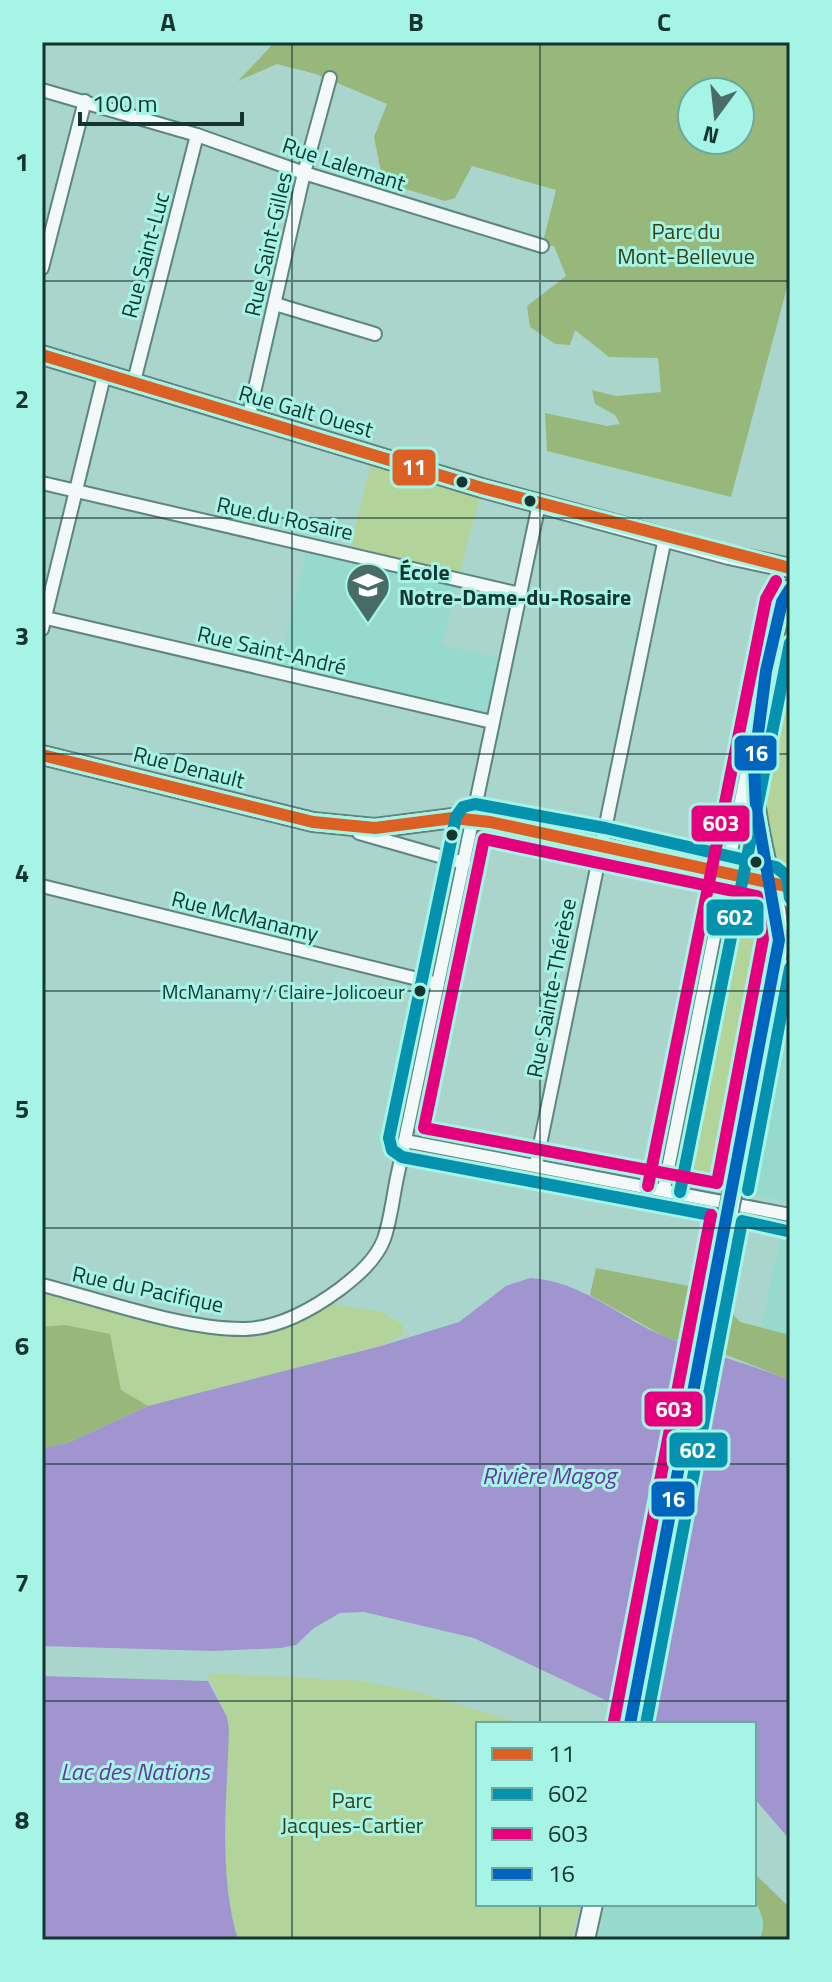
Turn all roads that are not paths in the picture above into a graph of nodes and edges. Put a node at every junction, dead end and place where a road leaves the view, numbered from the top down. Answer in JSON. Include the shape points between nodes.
{"nodes":[{"id":1,"x":330,"y":78,"type":"dead end"},
{"id":2,"x":42,"y":90,"type":"edge"},
{"id":3,"x":85,"y":101,"type":"junction"},
{"id":4,"x":197,"y":135,"type":"junction"},
{"id":5,"x":304,"y":173,"type":"junction"},
{"id":6,"x":542,"y":246,"type":"dead end"},
{"id":7,"x":42,"y":268,"type":"edge"},
{"id":8,"x":275,"y":304,"type":"junction"},
{"id":9,"x":375,"y":334,"type":"dead end"},
{"id":10,"x":42,"y":355,"type":"edge"},
{"id":11,"x":104,"y":376,"type":"junction"},
{"id":12,"x":133,"y":385,"type":"junction"},
{"id":13,"x":248,"y":419,"type":"junction"},
{"id":14,"x":42,"y":483,"type":"edge"},
{"id":15,"x":76,"y":492,"type":"junction"},
{"id":16,"x":539,"y":504,"type":"junction"},
{"id":17,"x":665,"y":538,"type":"junction"},
{"id":18,"x":790,"y":568,"type":"edge"},
{"id":19,"x":790,"y":589,"type":"edge"},
{"id":20,"x":520,"y":594,"type":"junction"},
{"id":21,"x":43,"y":621,"type":"edge"},
{"id":22,"x":492,"y":722,"type":"junction"},
{"id":23,"x":756,"y":728,"type":"junction"},
{"id":24,"x":42,"y":755,"type":"edge"},
{"id":25,"x":472,"y":820,"type":"junction"},
{"id":26,"x":325,"y":823,"type":"junction"},
{"id":27,"x":601,"y":844,"type":"junction"},
{"id":28,"x":464,"y":863,"type":"junction"},
{"id":29,"x":726,"y":872,"type":"junction"},
{"id":30,"x":781,"y":885,"type":"edge"},
{"id":31,"x":42,"y":886,"type":"edge"},
{"id":32,"x":790,"y":912,"type":"edge"},
{"id":33,"x":779,"y":940,"type":"junction"},
{"id":34,"x":438,"y":984,"type":"junction"},
{"id":35,"x":405,"y":1141,"type":"junction"},
{"id":36,"x":536,"y":1164,"type":"junction"},
{"id":37,"x":664,"y":1189,"type":"junction"},
{"id":38,"x":790,"y":1215,"type":"edge"},
{"id":39,"x":42,"y":1285,"type":"edge"},
{"id":40,"x":630,"y":1722,"type":"edge"},
{"id":41,"x":593,"y":1906,"type":"edge"},
{"id":42,"x":585,"y":1940,"type":"edge"}],
"edges":[{"from":1,"to":5,"type":"street","name":"Rue Saint-Gilles"},
{"from":2,"to":3,"type":"street","name":"Rue Lalemant"},
{"from":3,"to":4,"type":"street","name":"Rue Lalemant"},
{"from":3,"to":7,"type":"street"},
{"from":4,"to":5,"type":"street","name":"Rue Lalemant"},
{"from":4,"to":12,"type":"street","name":"Rue Saint-Luc"},
{"from":5,"to":6,"type":"street","name":"Rue Lalemant"},
{"from":5,"to":8,"type":"street","name":"Rue Saint-Gilles"},
{"from":8,"to":9,"type":"street"},
{"from":8,"to":13,"type":"street","name":"Rue Saint-Gilles"},
{"from":10,"to":11,"type":"main road","name":"Rue Galt Ouest"},
{"from":11,"to":12,"type":"main road","name":"Rue Galt Ouest"},
{"from":11,"to":15,"type":"street"},
{"from":12,"to":13,"type":"main road","name":"Rue Galt Ouest"},
{"from":13,"to":16,"type":"main road","name":"Rue Galt Ouest"},
{"from":14,"to":15,"type":"street","name":"Rue du Rosaire"},
{"from":15,"to":20,"type":"street","name":"Rue du Rosaire"},
{"from":15,"to":21,"type":"street"},
{"from":16,"to":17,"type":"main road","name":"Rue Galt Ouest"},
{"from":16,"to":20,"type":"street","name":"Rue du Pacifique"},
{"from":17,"to":18,"type":"main road","name":"Rue Galt Ouest"},
{"from":17,"to":27,"type":"street","name":"Rue Sainte-Thérèse"},
{"from":19,"to":23,"type":"main road","via":[[782,602]]},
{"from":20,"to":22,"type":"street","name":"Rue du Pacifique"},
{"from":21,"to":22,"type":"street","name":"Rue Saint-André"},
{"from":22,"to":25,"type":"street","name":"Rue du Pacifique"},
{"from":23,"to":29,"type":"street"},
{"from":23,"to":30,"type":"main road","via":[[754,791]]},
{"from":24,"to":26,"type":"main road","name":"Rue Denault"},
{"from":25,"to":26,"type":"main road","name":"Rue Denault","via":[[375,828]]},
{"from":25,"to":27,"type":"main road","name":"Rue Denault"},
{"from":25,"to":28,"type":"street","name":"Rue du Pacifique"},
{"from":26,"to":28,"type":"street","name":"Rue Denault"},
{"from":27,"to":29,"type":"main road","name":"Rue Denault"},
{"from":27,"to":36,"type":"street","name":"Rue Sainte-Thérèse"},
{"from":28,"to":34,"type":"street","name":"Rue du Pacifique"},
{"from":29,"to":30,"type":"main road","name":"Rue Denault"},
{"from":29,"to":37,"type":"street"},
{"from":30,"to":33,"type":"main road"},
{"from":31,"to":34,"type":"street","name":"Rue McManamy"},
{"from":32,"to":33,"type":"main road"},
{"from":33,"to":40,"type":"main road","bridge":true},
{"from":34,"to":35,"type":"street","name":"Rue du Pacifique"},
{"from":35,"to":36,"type":"street"},
{"from":35,"to":39,"type":"street","name":"Rue du Pacifique","via":[[383,1240],[374,1257],[343,1287],[292,1317],[245,1329],[195,1324]]},
{"from":36,"to":37,"type":"street"},
{"from":37,"to":38,"type":"street"},
{"from":41,"to":42,"type":"main road"}]}
